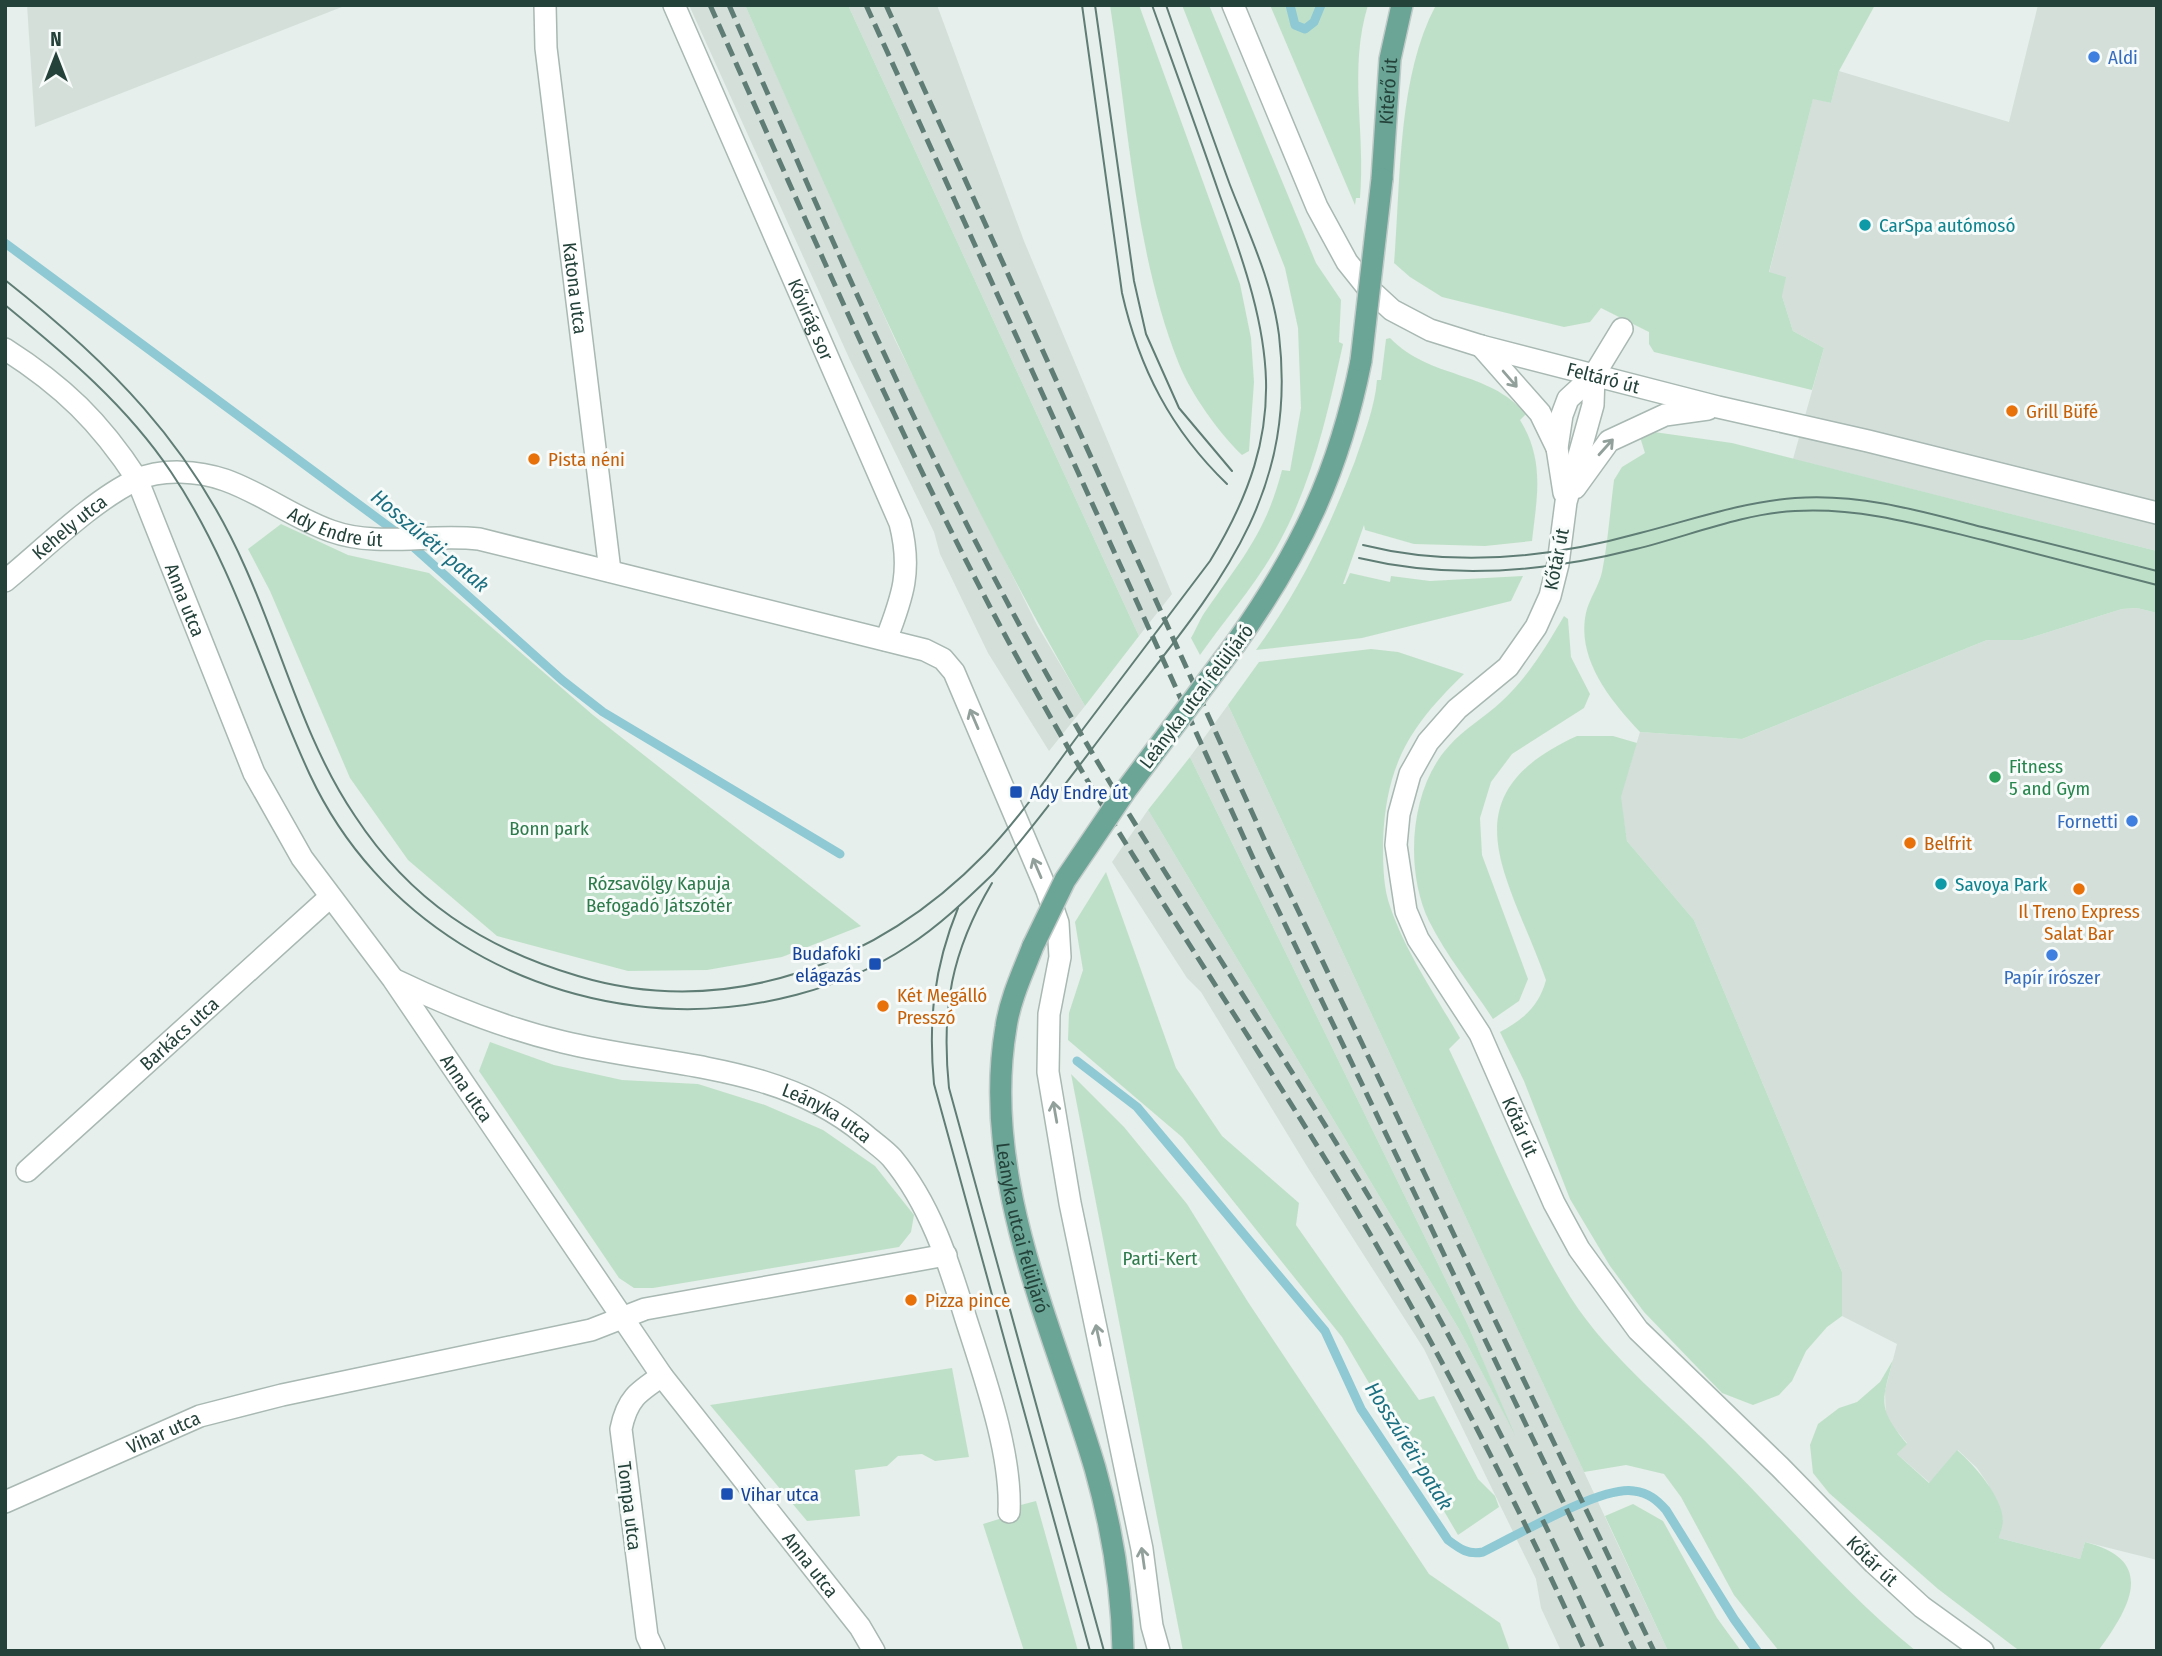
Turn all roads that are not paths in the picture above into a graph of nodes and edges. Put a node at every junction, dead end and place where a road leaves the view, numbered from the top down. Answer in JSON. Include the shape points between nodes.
{"nodes":[{"id":1,"x":545,"y":5,"type":"edge"},
{"id":2,"x":674,"y":5,"type":"edge"},
{"id":3,"x":1233,"y":5,"type":"edge"},
{"id":4,"x":1402,"y":5,"type":"edge"},
{"id":5,"x":1382,"y":179,"type":"joint"},
{"id":6,"x":1622,"y":329,"type":"dead end"},
{"id":7,"x":1481,"y":346,"type":"junction"},
{"id":8,"x":5,"y":349,"type":"edge"},
{"id":9,"x":1594,"y":375,"type":"junction"},
{"id":10,"x":1718,"y":407,"type":"junction"},
{"id":11,"x":1558,"y":448,"type":"junction"},
{"id":12,"x":137,"y":479,"type":"junction"},
{"id":13,"x":1566,"y":502,"type":"junction"},
{"id":14,"x":2157,"y":513,"type":"edge"},
{"id":15,"x":610,"y":571,"type":"junction"},
{"id":16,"x":5,"y":581,"type":"edge"},
{"id":17,"x":886,"y":640,"type":"junction"},
{"id":18,"x":330,"y":897,"type":"junction"},
{"id":19,"x":393,"y":979,"type":"junction"},
{"id":20,"x":27,"y":1171,"type":"dead end"},
{"id":21,"x":946,"y":1255,"type":"junction"},
{"id":22,"x":620,"y":1318,"type":"junction"},
{"id":23,"x":662,"y":1376,"type":"junction"},
{"id":24,"x":5,"y":1502,"type":"edge"},
{"id":25,"x":1009,"y":1512,"type":"dead end"},
{"id":26,"x":1122,"y":1606,"type":"junction"},
{"id":27,"x":654,"y":1651,"type":"edge"},
{"id":28,"x":874,"y":1651,"type":"edge"},
{"id":29,"x":1123,"y":1651,"type":"edge"},
{"id":30,"x":1133,"y":1651,"type":"edge"},
{"id":31,"x":1159,"y":1651,"type":"edge"},
{"id":32,"x":1983,"y":1651,"type":"edge"}],
"edges":[{"from":1,"to":15,"type":"street","name":"Katona utca","via":[[548,62]]},
{"from":2,"to":17,"type":"street","name":"Kővirág sor","via":[[900,523],[907,575]]},
{"from":3,"to":7,"type":"street","name":"Feltáró út","via":[[1317,207],[1347,262],[1392,310],[1430,330]]},
{"from":4,"to":5,"type":"main road","name":"Kitérő út","via":[[1390,60]]},
{"from":5,"to":26,"type":"main road","name":"Leányka utcai felüljáró","bridge":true,"via":[[1361,361],[1349,421],[1307,530],[1273,590],[1065,880],[1033,946],[1006,1025],[1001,1128],[1010,1185],[1027,1258],[1095,1469],[1115,1551]]},
{"from":6,"to":9,"type":"street"},
{"from":7,"to":9,"type":"street","name":"Feltáró út"},
{"from":7,"to":11,"type":"street","name":"Kőtár út","one_way":true,"via":[[1540,413]]},
{"from":8,"to":12,"type":"street","via":[[73,397],[116,446]]},
{"from":9,"to":10,"type":"street","name":"Feltáró út"},
{"from":9,"to":11,"type":"street","name":"Kőtár út","via":[[1568,399]]},
{"from":9,"to":13,"type":"street","name":"Kőtár út","via":[[1593,405]]},
{"from":13,"to":10,"type":"street","name":"Kőtár út","one_way":true,"via":[[1609,441],[1665,415]]},
{"from":10,"to":14,"type":"street","name":"Feltáró út"},
{"from":11,"to":13,"type":"street","name":"Kőtár út"},
{"from":12,"to":15,"type":"street","name":"Ady Endre út","via":[[172,472],[224,479],[330,531],[381,540],[479,538]]},
{"from":12,"to":16,"type":"street","name":"Kehely utca"},
{"from":12,"to":18,"type":"street","name":"Anna utca","via":[[254,773]]},
{"from":13,"to":32,"type":"street","name":"Kőtár út","via":[[1558,564],[1536,627],[1508,667],[1457,709],[1427,742],[1410,774],[1396,845],[1406,911],[1418,940],[1480,1034],[1579,1249],[1638,1330],[1874,1563],[1922,1607]]},
{"from":15,"to":17,"type":"street","name":"Ady Endre út"},
{"from":31,"to":17,"type":"street","name":"Ady Endre út","one_way":true,"via":[[1048,1072],[1049,1014],[1060,957],[1058,923],[954,672],[943,659],[925,650]]},
{"from":18,"to":19,"type":"street","name":"Anna utca"},
{"from":18,"to":20,"type":"street","name":"Barkács utca"},
{"from":19,"to":21,"type":"street","name":"Leányka utca","via":[[460,1011],[565,1043],[663,1058],[756,1079],[805,1096],[850,1122],[891,1156],[915,1190]]},
{"from":19,"to":22,"type":"street","name":"Anna utca"},
{"from":21,"to":22,"type":"street","name":"Vihar utca","via":[[645,1309]]},
{"from":21,"to":25,"type":"street","name":"Leányka utca","via":[[993,1407]]},
{"from":22,"to":23,"type":"street","name":"Anna utca"},
{"from":22,"to":24,"type":"street","name":"Vihar utca","via":[[591,1330],[200,1416]]},
{"from":23,"to":27,"type":"street","name":"Tompa utca","via":[[639,1391],[625,1408],[621,1429],[647,1636]]},
{"from":23,"to":28,"type":"street","name":"Anna utca","via":[[860,1627]]},
{"from":26,"to":29,"type":"main road"},
{"from":26,"to":30,"type":"main road"}]}
